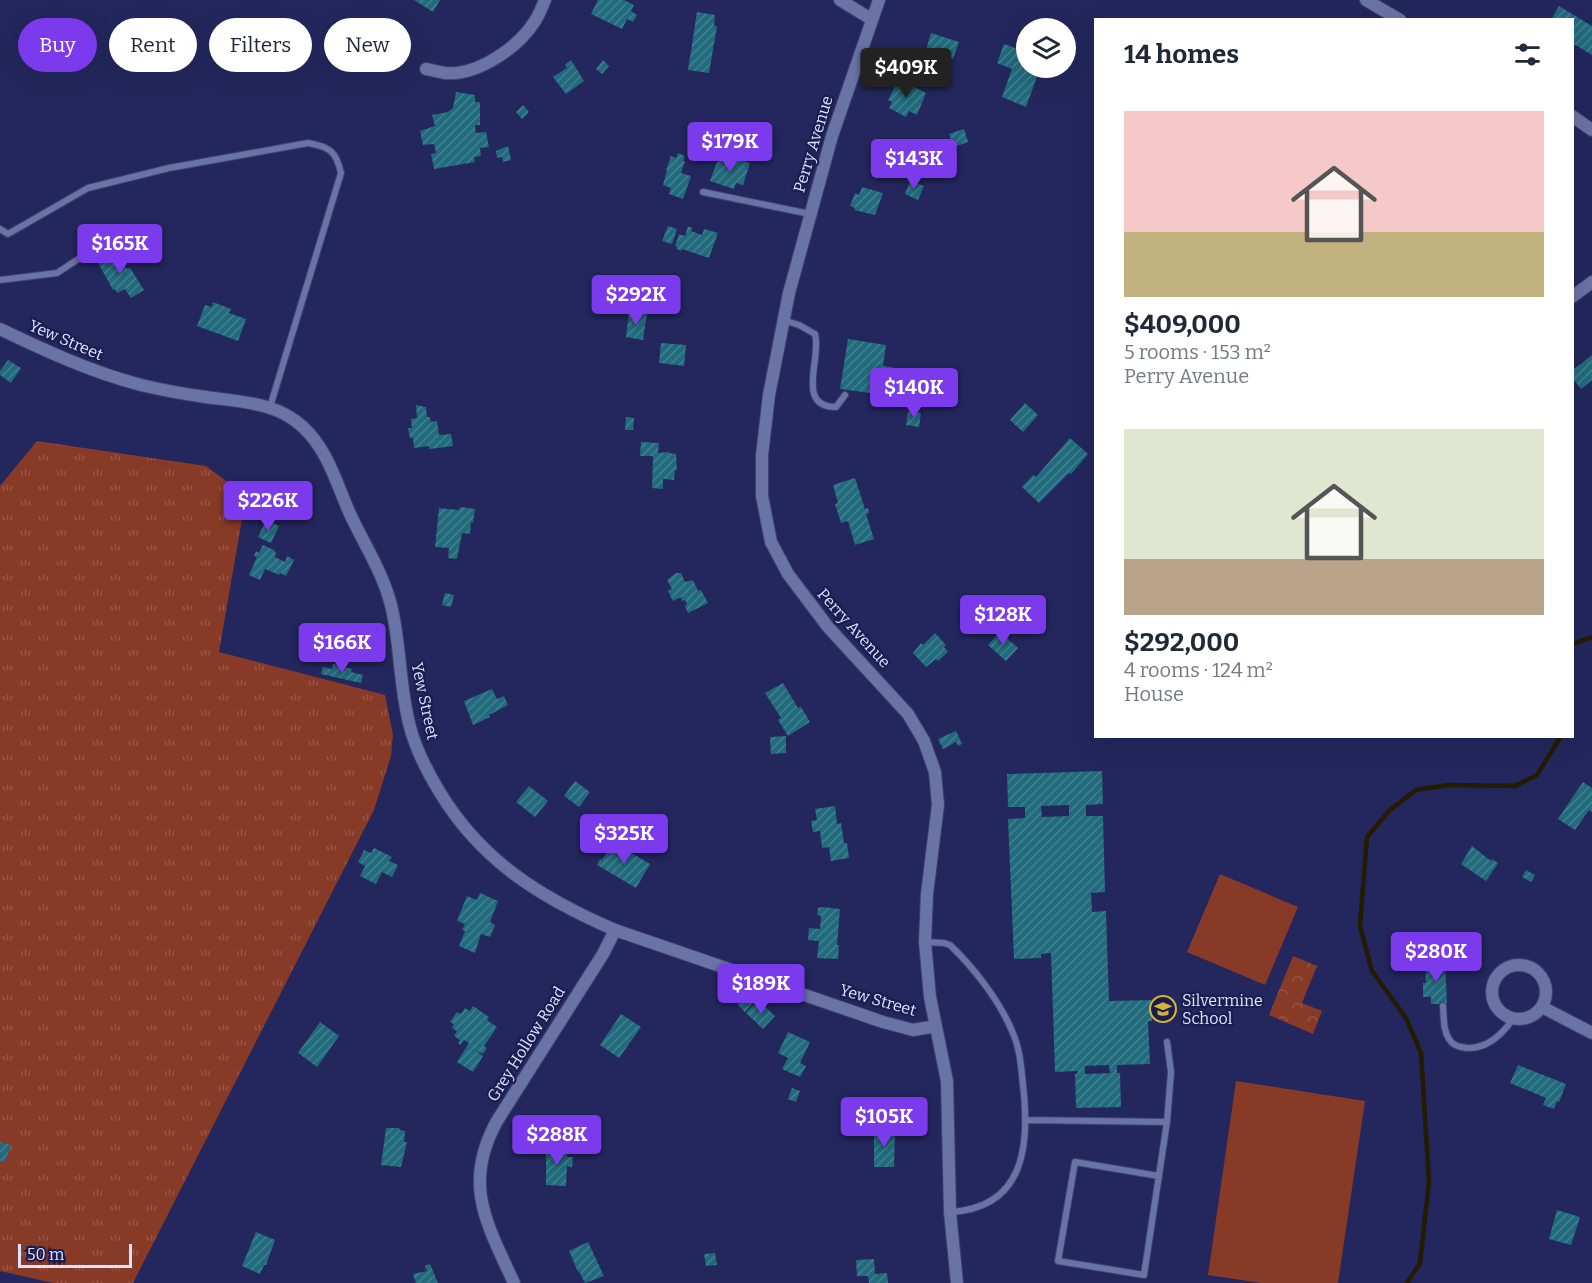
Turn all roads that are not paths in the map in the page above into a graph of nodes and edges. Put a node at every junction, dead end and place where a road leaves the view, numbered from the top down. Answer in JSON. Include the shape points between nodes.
{"nodes":[{"id":1,"x":545,"y":0,"type":"edge"},
{"id":2,"x":840,"y":0,"type":"edge"},
{"id":3,"x":879,"y":0,"type":"edge"},
{"id":4,"x":1366,"y":0,"type":"edge"},
{"id":5,"x":1397,"y":18,"type":"edge"},
{"id":6,"x":872,"y":19,"type":"junction"},
{"id":7,"x":426,"y":69,"type":"dead end"},
{"id":8,"x":1574,"y":117,"type":"edge"},
{"id":9,"x":1592,"y":130,"type":"edge"},
{"id":10,"x":703,"y":192,"type":"dead end"},
{"id":11,"x":810,"y":214,"type":"junction"},
{"id":12,"x":0,"y":229,"type":"edge"},
{"id":13,"x":101,"y":244,"type":"dead end"},
{"id":14,"x":0,"y":280,"type":"edge"},
{"id":15,"x":1592,"y":282,"type":"edge"},
{"id":16,"x":1574,"y":296,"type":"edge"},
{"id":17,"x":783,"y":320,"type":"junction"},
{"id":18,"x":0,"y":329,"type":"edge"},
{"id":19,"x":845,"y":395,"type":"dead end"},
{"id":20,"x":270,"y":407,"type":"junction"},
{"id":21,"x":615,"y":930,"type":"junction"},
{"id":22,"x":925,"y":942,"type":"junction"},
{"id":23,"x":1443,"y":1006,"type":"dead end"},
{"id":24,"x":1542,"y":1007,"type":"junction"},
{"id":25,"x":1513,"y":1019,"type":"junction"},
{"id":26,"x":936,"y":1026,"type":"junction"},
{"id":27,"x":1592,"y":1033,"type":"edge"},
{"id":28,"x":1167,"y":1042,"type":"dead end"},
{"id":29,"x":1026,"y":1120,"type":"junction"},
{"id":30,"x":1167,"y":1122,"type":"junction"},
{"id":31,"x":1159,"y":1176,"type":"junction"},
{"id":32,"x":950,"y":1212,"type":"junction"},
{"id":33,"x":514,"y":1283,"type":"edge"},
{"id":34,"x":957,"y":1283,"type":"edge"}],
"edges":[{"from":1,"to":7,"type":"street","via":[[534,22],[493,61],[471,70],[446,73]]},
{"from":2,"to":6,"type":"street"},
{"from":3,"to":6,"type":"street","name":"Perry Avenue"},
{"from":4,"to":5,"type":"street"},
{"from":6,"to":11,"type":"street","name":"Perry Avenue"},
{"from":8,"to":9,"type":"street"},
{"from":10,"to":11,"type":"lane"},
{"from":11,"to":17,"type":"street","name":"Perry Avenue"},
{"from":12,"to":20,"type":"lane","via":[[8,234],[88,188],[169,168],[308,143],[325,146],[337,157],[341,172]]},
{"from":13,"to":14,"type":"lane","via":[[57,273]]},
{"from":15,"to":16,"type":"street"},
{"from":17,"to":19,"type":"lane","via":[[815,334],[815,399],[822,405],[836,407]]},
{"from":17,"to":22,"type":"street","name":"Perry Avenue","via":[[762,455],[766,525],[778,556],[802,595],[908,714],[929,751],[938,805]]},
{"from":18,"to":20,"type":"street","name":"Yew Street","via":[[73,363],[122,380]]},
{"from":20,"to":21,"type":"street","name":"Yew Street","via":[[302,426],[322,450],[383,581],[394,618],[412,736],[451,811],[479,845],[517,877]]},
{"from":21,"to":26,"type":"street","name":"Yew Street","via":[[883,1022],[913,1030]]},
{"from":21,"to":33,"type":"street","name":"Grey Hollow Road","via":[[497,1121],[484,1149],[479,1181],[482,1206]]},
{"from":22,"to":26,"type":"street","name":"Perry Avenue"},
{"from":22,"to":29,"type":"lane","via":[[950,945],[1001,1009],[1018,1047]]},
{"from":23,"to":25,"type":"lane","via":[[1448,1038],[1466,1048],[1489,1043]]},
{"from":24,"to":25,"type":"street","via":[[1529,1018]]},
{"from":24,"to":25,"type":"street","via":[[1546,999],[1544,980],[1531,967],[1512,965],[1497,975],[1491,992],[1497,1010]]},
{"from":24,"to":27,"type":"street"},
{"from":26,"to":32,"type":"street","name":"Perry Avenue","via":[[947,1081]]},
{"from":28,"to":30,"type":"lane","via":[[1171,1072]]},
{"from":29,"to":30,"type":"lane"},
{"from":29,"to":32,"type":"lane","via":[[1020,1159],[1007,1188],[985,1206]]},
{"from":30,"to":31,"type":"lane"},
{"from":31,"to":31,"type":"lane","via":[[1075,1162],[1058,1261],[1144,1275]]},
{"from":32,"to":34,"type":"street","name":"Perry Avenue"}]}
